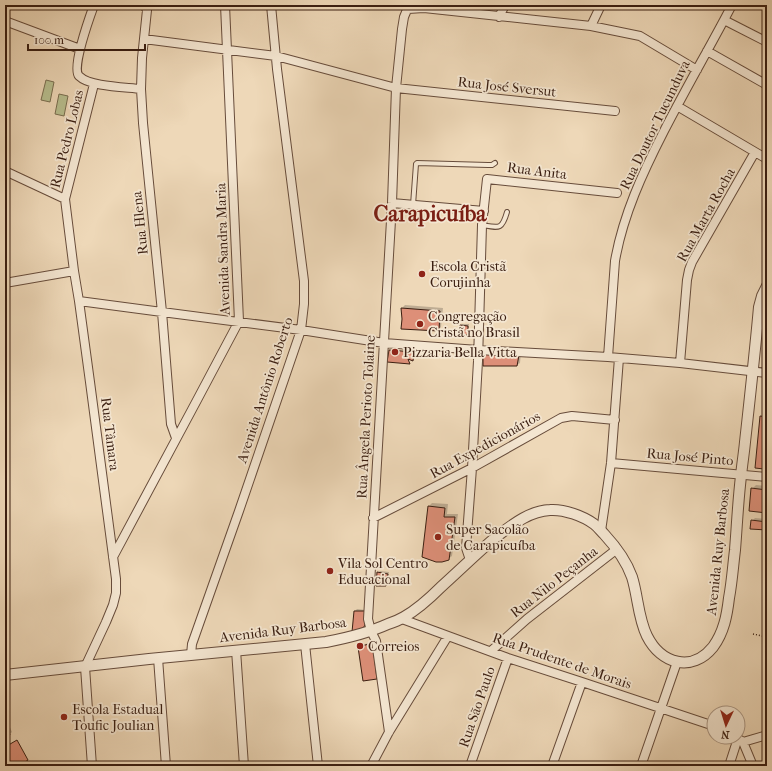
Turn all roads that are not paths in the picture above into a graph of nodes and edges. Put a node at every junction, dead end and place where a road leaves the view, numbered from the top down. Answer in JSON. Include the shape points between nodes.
{"nodes":[{"id":1,"x":94,"y":5,"type":"edge"},
{"id":2,"x":144,"y":5,"type":"edge"},
{"id":3,"x":225,"y":5,"type":"edge"},
{"id":4,"x":271,"y":5,"type":"edge"},
{"id":5,"x":504,"y":5,"type":"edge"},
{"id":6,"x":601,"y":5,"type":"edge"},
{"id":7,"x":732,"y":5,"type":"edge"},
{"id":8,"x":408,"y":7,"type":"edge"},
{"id":9,"x":499,"y":17,"type":"junction"},
{"id":10,"x":724,"y":20,"type":"junction"},
{"id":11,"x":5,"y":21,"type":"edge"},
{"id":12,"x":591,"y":26,"type":"junction"},
{"id":13,"x":144,"y":39,"type":"junction"},
{"id":14,"x":767,"y":42,"type":"edge"},
{"id":15,"x":80,"y":49,"type":"junction"},
{"id":16,"x":227,"y":49,"type":"junction"},
{"id":17,"x":707,"y":51,"type":"junction"},
{"id":18,"x":276,"y":56,"type":"junction"},
{"id":19,"x":697,"y":70,"type":"junction"},
{"id":20,"x":94,"y":84,"type":"junction"},
{"id":21,"x":767,"y":85,"type":"edge"},
{"id":22,"x":396,"y":88,"type":"junction"},
{"id":23,"x":141,"y":89,"type":"junction"},
{"id":24,"x":677,"y":106,"type":"junction"},
{"id":25,"x":615,"y":111,"type":"dead end"},
{"id":26,"x":755,"y":152,"type":"junction"},
{"id":27,"x":767,"y":159,"type":"edge"},
{"id":28,"x":495,"y":163,"type":"dead end"},
{"id":29,"x":5,"y":171,"type":"edge"},
{"id":30,"x":616,"y":193,"type":"dead end"},
{"id":31,"x":65,"y":200,"type":"junction"},
{"id":32,"x":392,"y":203,"type":"junction"},
{"id":33,"x":413,"y":205,"type":"junction"},
{"id":34,"x":484,"y":211,"type":"junction"},
{"id":35,"x":507,"y":212,"type":"dead end"},
{"id":36,"x":482,"y":225,"type":"junction"},
{"id":37,"x":74,"y":271,"type":"junction"},
{"id":38,"x":5,"y":283,"type":"edge"},
{"id":39,"x":767,"y":286,"type":"edge"},
{"id":40,"x":79,"y":300,"type":"junction"},
{"id":41,"x":162,"y":312,"type":"junction"},
{"id":42,"x":239,"y":322,"type":"junction"},
{"id":43,"x":301,"y":330,"type":"junction"},
{"id":44,"x":384,"y":343,"type":"junction"},
{"id":45,"x":478,"y":350,"type":"junction"},
{"id":46,"x":608,"y":357,"type":"junction"},
{"id":47,"x":619,"y":358,"type":"junction"},
{"id":48,"x":680,"y":363,"type":"junction"},
{"id":49,"x":752,"y":372,"type":"junction"},
{"id":50,"x":767,"y":373,"type":"edge"},
{"id":51,"x":614,"y":420,"type":"junction"},
{"id":52,"x":176,"y":438,"type":"junction"},
{"id":53,"x":611,"y":463,"type":"junction"},
{"id":54,"x":472,"y":468,"type":"junction"},
{"id":55,"x":741,"y":475,"type":"junction"},
{"id":56,"x":767,"y":477,"type":"edge"},
{"id":57,"x":373,"y":518,"type":"junction"},
{"id":58,"x":601,"y":531,"type":"junction"},
{"id":59,"x":617,"y":549,"type":"junction"},
{"id":60,"x":113,"y":557,"type":"junction"},
{"id":61,"x":470,"y":560,"type":"junction"},
{"id":62,"x":402,"y":618,"type":"junction"},
{"id":63,"x":371,"y":631,"type":"junction"},
{"id":64,"x":448,"y":636,"type":"junction"},
{"id":65,"x":305,"y":644,"type":"junction"},
{"id":66,"x":236,"y":650,"type":"junction"},
{"id":67,"x":490,"y":651,"type":"junction"},
{"id":68,"x":191,"y":655,"type":"junction"},
{"id":69,"x":158,"y":658,"type":"junction"},
{"id":70,"x":508,"y":658,"type":"junction"},
{"id":71,"x":677,"y":662,"type":"junction"},
{"id":72,"x":85,"y":667,"type":"junction"},
{"id":73,"x":5,"y":675,"type":"edge"},
{"id":74,"x":582,"y":682,"type":"junction"},
{"id":75,"x":660,"y":708,"type":"junction"},
{"id":76,"x":706,"y":723,"type":"edge"},
{"id":77,"x":390,"y":732,"type":"junction"},
{"id":78,"x":767,"y":735,"type":"edge"},
{"id":79,"x":746,"y":738,"type":"edge"},
{"id":80,"x":737,"y":745,"type":"edge"},
{"id":81,"x":742,"y":745,"type":"edge"},
{"id":82,"x":92,"y":766,"type":"edge"},
{"id":83,"x":166,"y":766,"type":"edge"},
{"id":84,"x":244,"y":766,"type":"edge"},
{"id":85,"x":318,"y":766,"type":"edge"},
{"id":86,"x":371,"y":766,"type":"edge"},
{"id":87,"x":470,"y":766,"type":"edge"},
{"id":88,"x":552,"y":766,"type":"edge"},
{"id":89,"x":641,"y":766,"type":"edge"},
{"id":90,"x":730,"y":766,"type":"edge"},
{"id":91,"x":753,"y":766,"type":"edge"}],
"edges":[{"from":1,"to":15,"type":"street"},
{"from":2,"to":13,"type":"street","name":"Rua Hlena","via":[[147,10]]},
{"from":3,"to":16,"type":"street","name":"Avenida Sandra Maria"},
{"from":4,"to":18,"type":"street","name":"Avenida Antônio Roberto"},
{"from":5,"to":9,"type":"street"},
{"from":6,"to":12,"type":"street"},
{"from":7,"to":10,"type":"street","name":"Rua Doutor Tucunduva"},
{"from":8,"to":9,"type":"street"},
{"from":8,"to":22,"type":"street","name":"Rua Ângela Perioto Tolaine","via":[[402,29]]},
{"from":9,"to":12,"type":"street"},
{"from":10,"to":14,"type":"street"},
{"from":10,"to":17,"type":"street","name":"Rua Doutor Tucunduva"},
{"from":11,"to":15,"type":"street"},
{"from":12,"to":19,"type":"street","via":[[640,36]]},
{"from":13,"to":16,"type":"street","name":"Rua José Sversut"},
{"from":13,"to":23,"type":"street","name":"Rua Hlena"},
{"from":15,"to":20,"type":"street","via":[[78,76]]},
{"from":16,"to":18,"type":"street","name":"Rua José Sversut"},
{"from":16,"to":42,"type":"street","name":"Avenida Sandra Maria"},
{"from":17,"to":19,"type":"street","name":"Rua Doutor Tucunduva"},
{"from":17,"to":21,"type":"street"},
{"from":18,"to":22,"type":"street","name":"Rua José Sversut"},
{"from":18,"to":43,"type":"street","name":"Avenida Antônio Roberto","via":[[304,281]]},
{"from":19,"to":24,"type":"street","name":"Rua Doutor Tucunduva"},
{"from":20,"to":23,"type":"street"},
{"from":20,"to":31,"type":"street","name":"Rua Pedro Lobas"},
{"from":22,"to":25,"type":"street","name":"Rua José Sversut"},
{"from":22,"to":32,"type":"street","name":"Rua Ângela Perioto Tolaine"},
{"from":23,"to":41,"type":"street","name":"Rua Hlena"},
{"from":24,"to":26,"type":"street"},
{"from":24,"to":46,"type":"street","name":"Rua Doutor Tucunduva","via":[[635,192],[622,229],[615,261]]},
{"from":26,"to":27,"type":"street"},
{"from":26,"to":48,"type":"street","name":"Rua Marta Rocha","via":[[689,270]]},
{"from":28,"to":33,"type":"lane","via":[[417,163]]},
{"from":29,"to":31,"type":"street"},
{"from":30,"to":34,"type":"street","name":"Rua Anita","via":[[487,179]]},
{"from":31,"to":37,"type":"street","name":"Rua Tâmara"},
{"from":32,"to":33,"type":"street"},
{"from":32,"to":44,"type":"street","name":"Rua Ângela Perioto Tolaine"},
{"from":33,"to":34,"type":"street"},
{"from":34,"to":36,"type":"street"},
{"from":35,"to":36,"type":"lane","via":[[501,226]]},
{"from":36,"to":45,"type":"street"},
{"from":37,"to":38,"type":"street"},
{"from":37,"to":40,"type":"street","name":"Rua Tâmara"},
{"from":39,"to":49,"type":"street","name":"Avenida Ruy Barbosa","via":[[759,307]]},
{"from":40,"to":41,"type":"street"},
{"from":40,"to":60,"type":"street","name":"Rua Tâmara"},
{"from":41,"to":42,"type":"street"},
{"from":41,"to":52,"type":"street","name":"Rua Hlena","via":[[171,424]]},
{"from":42,"to":43,"type":"street"},
{"from":42,"to":52,"type":"street","name":"Avenida Sandra Maria"},
{"from":43,"to":44,"type":"street"},
{"from":43,"to":68,"type":"street","name":"Avenida Antônio Roberto","via":[[192,644]]},
{"from":44,"to":45,"type":"street"},
{"from":44,"to":57,"type":"street","name":"Rua Ângela Perioto Tolaine"},
{"from":45,"to":46,"type":"street"},
{"from":45,"to":54,"type":"street"},
{"from":46,"to":47,"type":"street"},
{"from":47,"to":48,"type":"street"},
{"from":47,"to":51,"type":"street"},
{"from":48,"to":49,"type":"street"},
{"from":49,"to":50,"type":"street"},
{"from":49,"to":55,"type":"street","name":"Avenida Ruy Barbosa"},
{"from":51,"to":53,"type":"street"},
{"from":51,"to":54,"type":"street","name":"Rua Expedicionários","via":[[572,416],[561,418]]},
{"from":52,"to":60,"type":"street","name":"Avenida Sandra Maria"},
{"from":53,"to":55,"type":"street","name":"Rua José Pinto"},
{"from":53,"to":58,"type":"street"},
{"from":54,"to":57,"type":"street","name":"Rua Expedicionários"},
{"from":54,"to":61,"type":"street","via":[[466,548]]},
{"from":55,"to":56,"type":"street","name":"Rua José Pinto"},
{"from":55,"to":71,"type":"street","name":"Avenida Ruy Barbosa","via":[[733,577],[722,632],[704,657],[693,662]]},
{"from":57,"to":63,"type":"street","name":"Rua Ângela Perioto Tolaine","via":[[368,619]]},
{"from":58,"to":59,"type":"street","name":"Avenida Ruy Barbosa"},
{"from":58,"to":61,"type":"street","name":"Avenida Ruy Barbosa","via":[[594,524],[565,511],[537,512],[511,525]]},
{"from":59,"to":67,"type":"street","name":"Rua Nilo Peçanha"},
{"from":59,"to":71,"type":"street","name":"Avenida Ruy Barbosa","via":[[632,577],[640,616],[647,635],[656,650]]},
{"from":60,"to":72,"type":"street","name":"Rua Tâmara","via":[[116,592],[113,605]]},
{"from":61,"to":62,"type":"street","name":"Avenida Ruy Barbosa","via":[[427,600]]},
{"from":62,"to":63,"type":"street","name":"Avenida Ruy Barbosa"},
{"from":62,"to":64,"type":"street","name":"Rua Prudente de Morais"},
{"from":63,"to":65,"type":"street","name":"Avenida Ruy Barbosa","via":[[342,639]]},
{"from":63,"to":77,"type":"street","name":"Rua Ângela Perioto Tolaine","via":[[376,641]]},
{"from":64,"to":67,"type":"street","name":"Rua Prudente de Morais"},
{"from":64,"to":77,"type":"street"},
{"from":65,"to":66,"type":"street","name":"Avenida Ruy Barbosa"},
{"from":65,"to":85,"type":"street"},
{"from":66,"to":68,"type":"street","name":"Avenida Ruy Barbosa"},
{"from":66,"to":84,"type":"street"},
{"from":67,"to":70,"type":"street","name":"Rua Prudente de Morais"},
{"from":68,"to":69,"type":"street","name":"Avenida Ruy Barbosa"},
{"from":69,"to":72,"type":"street","name":"Avenida Ruy Barbosa"},
{"from":69,"to":83,"type":"street"},
{"from":70,"to":74,"type":"street","name":"Rua Prudente de Morais"},
{"from":70,"to":87,"type":"street","name":"Rua São Paulo"},
{"from":71,"to":75,"type":"street"},
{"from":72,"to":73,"type":"street","name":"Avenida Ruy Barbosa"},
{"from":72,"to":82,"type":"street"},
{"from":74,"to":75,"type":"street","name":"Rua Prudente de Morais"},
{"from":74,"to":88,"type":"street"},
{"from":75,"to":76,"type":"street","name":"Rua Prudente de Morais"},
{"from":75,"to":89,"type":"street"},
{"from":77,"to":86,"type":"street"},
{"from":78,"to":79,"type":"street"},
{"from":80,"to":90,"type":"street"},
{"from":81,"to":91,"type":"street"}]}
